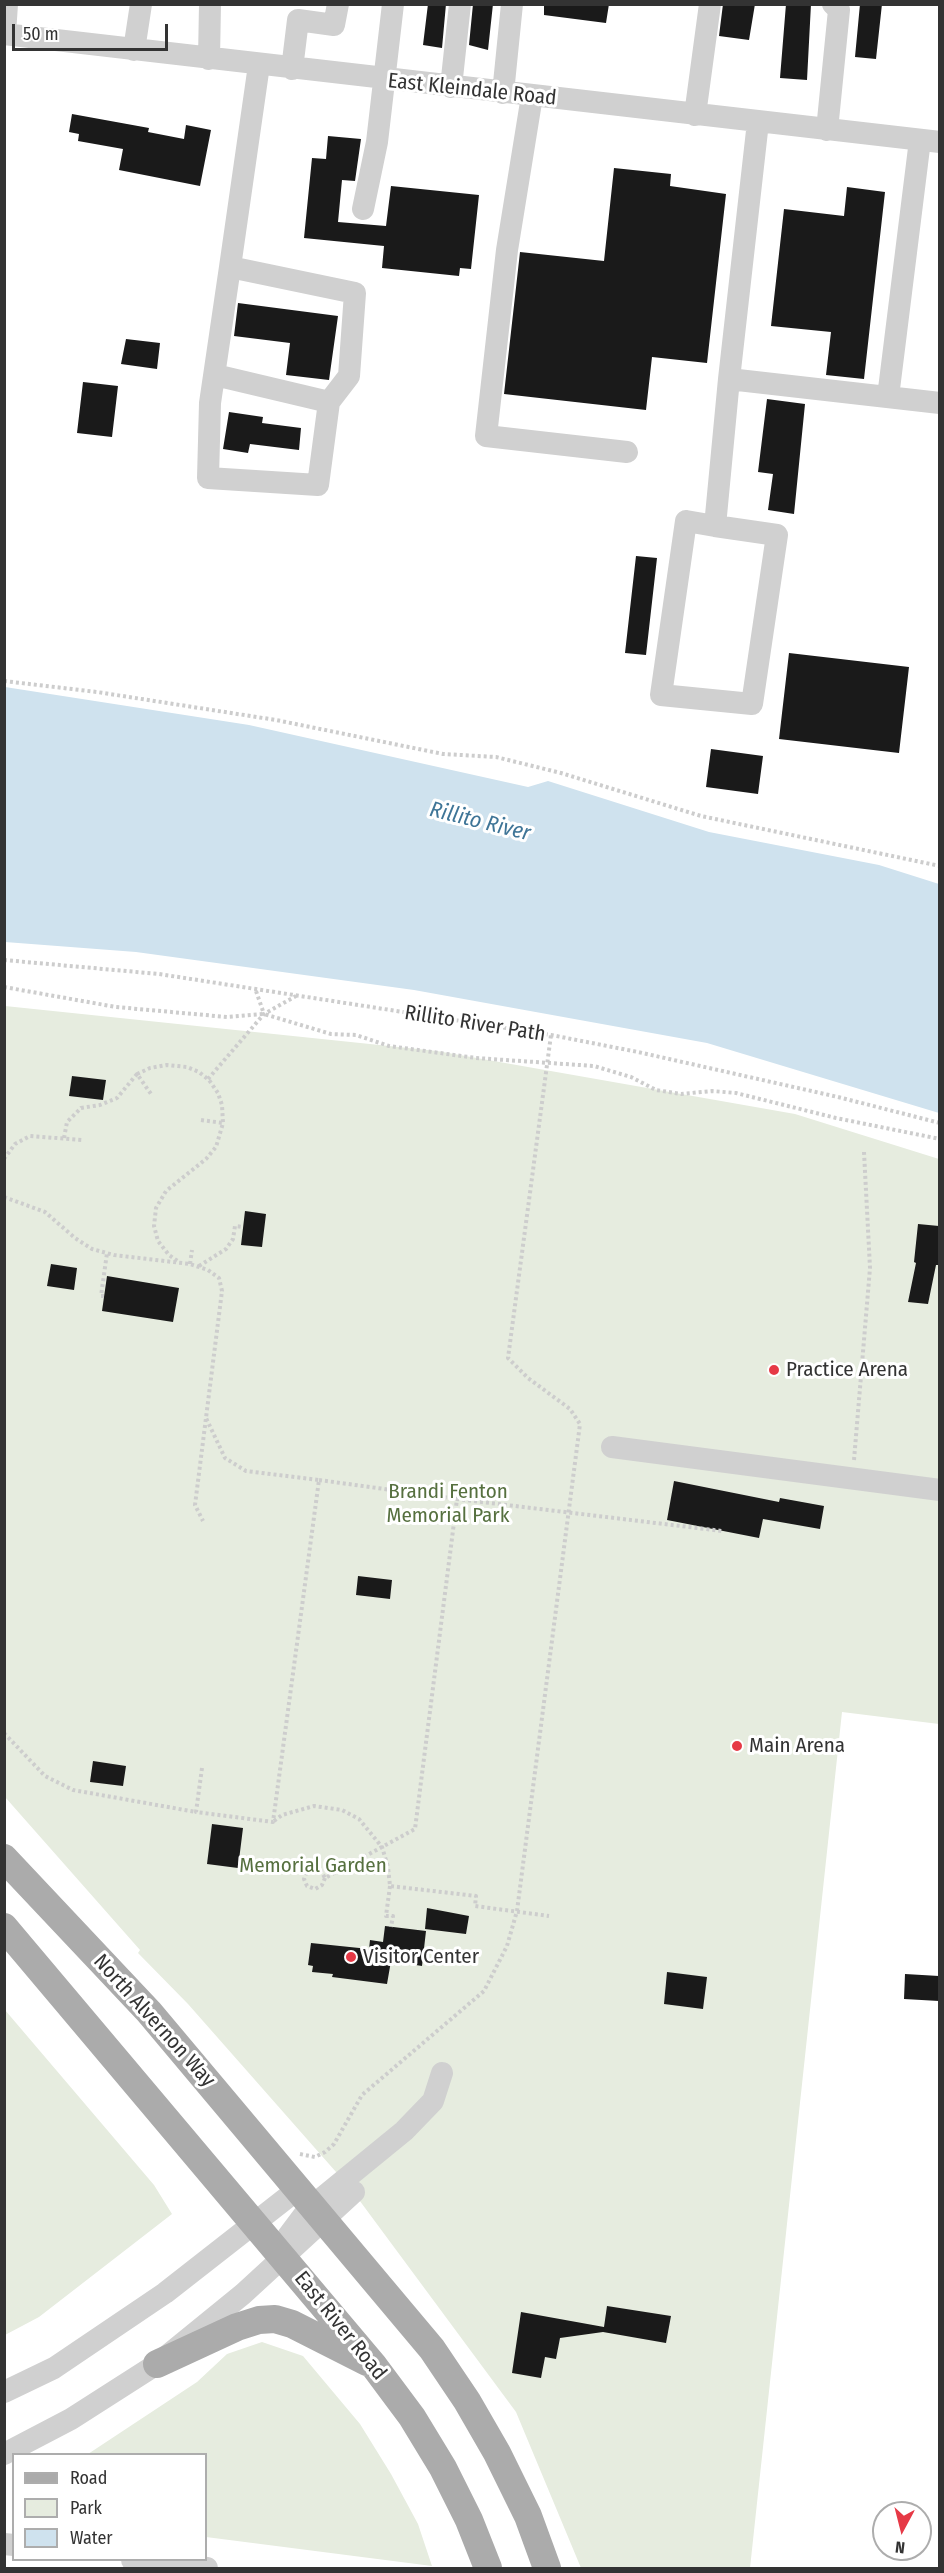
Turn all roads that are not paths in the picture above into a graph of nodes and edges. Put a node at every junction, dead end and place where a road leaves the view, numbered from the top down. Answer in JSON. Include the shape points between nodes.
{"nodes":[{"id":1,"x":7,"y":4,"type":"edge"},
{"id":2,"x":141,"y":4,"type":"edge"},
{"id":3,"x":210,"y":4,"type":"edge"},
{"id":4,"x":338,"y":4,"type":"edge"},
{"id":5,"x":393,"y":4,"type":"edge"},
{"id":6,"x":460,"y":4,"type":"edge"},
{"id":7,"x":512,"y":4,"type":"edge"},
{"id":8,"x":710,"y":4,"type":"edge"},
{"id":9,"x":833,"y":4,"type":"edge"},
{"id":10,"x":5,"y":34,"type":"edge"},
{"id":11,"x":134,"y":50,"type":"junction"},
{"id":12,"x":209,"y":58,"type":"junction"},
{"id":13,"x":260,"y":65,"type":"junction"},
{"id":14,"x":292,"y":69,"type":"junction"},
{"id":15,"x":386,"y":80,"type":"junction"},
{"id":16,"x":451,"y":87,"type":"junction"},
{"id":17,"x":503,"y":93,"type":"junction"},
{"id":18,"x":532,"y":96,"type":"junction"},
{"id":19,"x":695,"y":115,"type":"junction"},
{"id":20,"x":758,"y":122,"type":"junction"},
{"id":21,"x":827,"y":129,"type":"junction"},
{"id":22,"x":930,"y":141,"type":"edge"},
{"id":23,"x":363,"y":208,"type":"dead end"},
{"id":24,"x":230,"y":267,"type":"junction"},
{"id":25,"x":214,"y":375,"type":"junction"},
{"id":26,"x":729,"y":379,"type":"junction"},
{"id":27,"x":888,"y":397,"type":"junction"},
{"id":28,"x":328,"y":402,"type":"junction"},
{"id":29,"x":939,"y":403,"type":"edge"},
{"id":30,"x":627,"y":452,"type":"dead end"},
{"id":31,"x":715,"y":526,"type":"junction"},
{"id":32,"x":612,"y":1447,"type":"dead end"},
{"id":33,"x":939,"y":1490,"type":"edge"},
{"id":34,"x":4,"y":1858,"type":"edge"},
{"id":35,"x":4,"y":1927,"type":"edge"},
{"id":36,"x":442,"y":2073,"type":"dead end"},
{"id":37,"x":354,"y":2192,"type":"dead end"},
{"id":38,"x":312,"y":2205,"type":"junction"},
{"id":39,"x":254,"y":2224,"type":"junction"},
{"id":40,"x":284,"y":2258,"type":"junction"},
{"id":41,"x":157,"y":2364,"type":"junction"},
{"id":42,"x":374,"y":2366,"type":"junction"},
{"id":43,"x":4,"y":2392,"type":"edge"},
{"id":44,"x":4,"y":2454,"type":"edge"},
{"id":45,"x":149,"y":2561,"type":"edge"},
{"id":46,"x":207,"y":2568,"type":"edge"},
{"id":47,"x":488,"y":2568,"type":"edge"},
{"id":48,"x":548,"y":2568,"type":"edge"}],
"edges":[{"from":1,"to":10,"type":"street"},
{"from":2,"to":11,"type":"street"},
{"from":3,"to":12,"type":"street"},
{"from":4,"to":14,"type":"street","via":[[334,25],[298,20]]},
{"from":5,"to":15,"type":"street"},
{"from":6,"to":16,"type":"street"},
{"from":7,"to":17,"type":"street"},
{"from":8,"to":19,"type":"street"},
{"from":9,"to":21,"type":"street","via":[[840,10]]},
{"from":10,"to":11,"type":"street","name":"East Kleindale Road"},
{"from":11,"to":12,"type":"street","name":"East Kleindale Road"},
{"from":12,"to":13,"type":"street","name":"East Kleindale Road"},
{"from":13,"to":14,"type":"street","name":"East Kleindale Road"},
{"from":13,"to":24,"type":"street"},
{"from":14,"to":15,"type":"street","name":"East Kleindale Road"},
{"from":15,"to":16,"type":"street","name":"East Kleindale Road"},
{"from":15,"to":23,"type":"street"},
{"from":16,"to":17,"type":"street","name":"East Kleindale Road"},
{"from":17,"to":18,"type":"street","name":"East Kleindale Road"},
{"from":18,"to":19,"type":"street","name":"East Kleindale Road"},
{"from":18,"to":30,"type":"street","via":[[507,250],[486,436]]},
{"from":19,"to":20,"type":"street","name":"East Kleindale Road"},
{"from":20,"to":21,"type":"street","name":"East Kleindale Road"},
{"from":20,"to":26,"type":"street"},
{"from":21,"to":22,"type":"street","name":"East Kleindale Road"},
{"from":22,"to":27,"type":"street"},
{"from":24,"to":25,"type":"street"},
{"from":24,"to":28,"type":"street","via":[[355,293],[349,376]]},
{"from":25,"to":28,"type":"street"},
{"from":25,"to":28,"type":"street","via":[[208,478],[318,485]]},
{"from":26,"to":27,"type":"street"},
{"from":26,"to":31,"type":"street"},
{"from":27,"to":29,"type":"street"},
{"from":31,"to":31,"type":"street","via":[[686,521],[661,695],[752,704],[777,535]]},
{"from":32,"to":33,"type":"street"},
{"from":34,"to":38,"type":"main road","name":"North Alvernon Way","via":[[149,2012]]},
{"from":35,"to":39,"type":"main road"},
{"from":36,"to":38,"type":"street","via":[[433,2101],[404,2131]]},
{"from":37,"to":38,"type":"street"},
{"from":38,"to":39,"type":"street"},
{"from":38,"to":40,"type":"street"},
{"from":38,"to":48,"type":"main road","via":[[432,2349],[467,2401],[528,2516]]},
{"from":39,"to":40,"type":"main road"},
{"from":39,"to":43,"type":"street","via":[[165,2293],[54,2368]]},
{"from":40,"to":41,"type":"street","name":"East River Road"},
{"from":40,"to":42,"type":"main road","name":"East River Road"},
{"from":41,"to":42,"type":"main road","via":[[237,2326],[275,2319]]},
{"from":41,"to":44,"type":"street","name":"East River Road","via":[[71,2419]]},
{"from":42,"to":47,"type":"main road","name":"East River Road","via":[[443,2468]]},
{"from":45,"to":46,"type":"street"}]}
